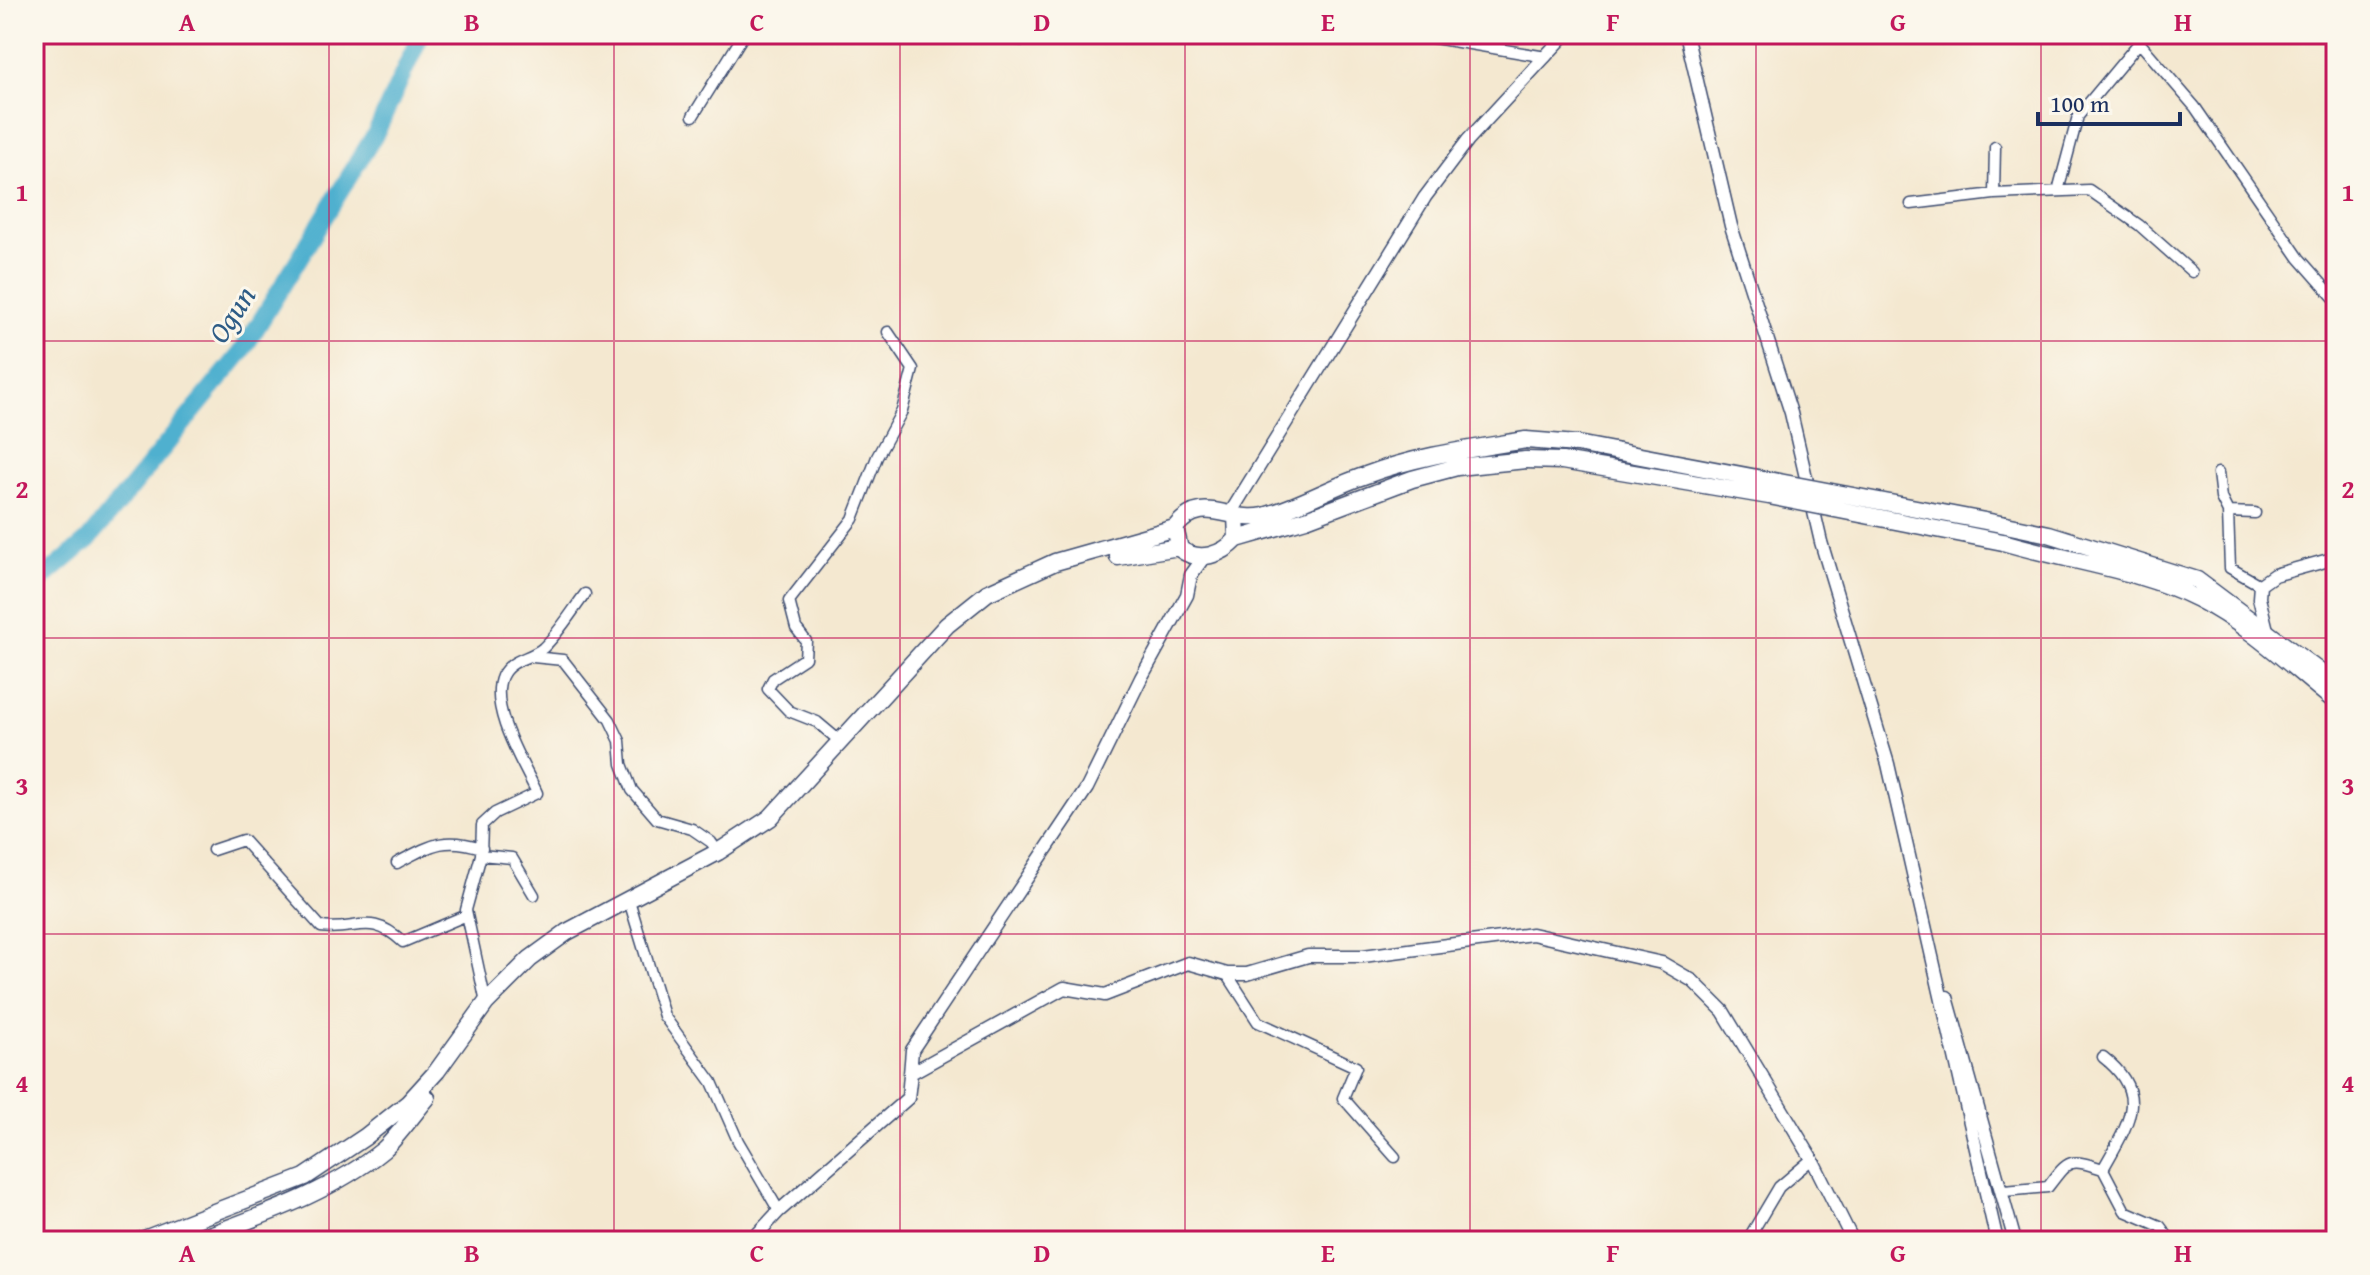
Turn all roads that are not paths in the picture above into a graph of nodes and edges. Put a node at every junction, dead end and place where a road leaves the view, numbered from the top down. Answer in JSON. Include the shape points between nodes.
{"nodes":[{"id":1,"x":744,"y":34,"type":"edge"},
{"id":2,"x":986,"y":34,"type":"edge"},
{"id":3,"x":1099,"y":34,"type":"edge"},
{"id":4,"x":1411,"y":34,"type":"edge"},
{"id":5,"x":1566,"y":34,"type":"edge"},
{"id":6,"x":1686,"y":34,"type":"edge"},
{"id":7,"x":2135,"y":39,"type":"edge"},
{"id":8,"x":1546,"y":57,"type":"junction"},
{"id":9,"x":693,"y":116,"type":"dead end"},
{"id":10,"x":1995,"y":147,"type":"dead end"},
{"id":11,"x":2058,"y":191,"type":"junction"},
{"id":12,"x":1994,"y":194,"type":"junction"},
{"id":13,"x":1911,"y":204,"type":"dead end"},
{"id":14,"x":2192,"y":272,"type":"dead end"},
{"id":15,"x":2336,"y":300,"type":"edge"},
{"id":16,"x":888,"y":332,"type":"dead end"},
{"id":17,"x":2218,"y":473,"type":"dead end"},
{"id":18,"x":1243,"y":496,"type":"junction"},
{"id":19,"x":1206,"y":509,"type":"junction"},
{"id":20,"x":2228,"y":512,"type":"junction"},
{"id":21,"x":2255,"y":513,"type":"dead end"},
{"id":22,"x":1233,"y":514,"type":"junction"},
{"id":23,"x":1175,"y":528,"type":"junction"},
{"id":24,"x":1237,"y":539,"type":"junction"},
{"id":25,"x":1190,"y":553,"type":"junction"},
{"id":26,"x":2336,"y":558,"type":"edge"},
{"id":27,"x":2260,"y":585,"type":"junction"},
{"id":28,"x":585,"y":594,"type":"dead end"},
{"id":29,"x":2261,"y":633,"type":"junction"},
{"id":30,"x":527,"y":657,"type":"junction"},
{"id":31,"x":2336,"y":684,"type":"edge"},
{"id":32,"x":2336,"y":702,"type":"edge"},
{"id":33,"x":842,"y":743,"type":"junction"},
{"id":34,"x":213,"y":850,"type":"dead end"},
{"id":35,"x":481,"y":852,"type":"junction"},
{"id":36,"x":718,"y":852,"type":"junction"},
{"id":37,"x":397,"y":863,"type":"dead end"},
{"id":38,"x":1916,"y":890,"type":"junction"},
{"id":39,"x":534,"y":895,"type":"dead end"},
{"id":40,"x":631,"y":907,"type":"junction"},
{"id":41,"x":467,"y":915,"type":"junction"},
{"id":42,"x":1227,"y":974,"type":"junction"},
{"id":43,"x":486,"y":1003,"type":"junction"},
{"id":44,"x":2103,"y":1057,"type":"dead end"},
{"id":45,"x":908,"y":1098,"type":"junction"},
{"id":46,"x":1395,"y":1157,"type":"dead end"},
{"id":47,"x":1812,"y":1159,"type":"junction"},
{"id":48,"x":2103,"y":1169,"type":"junction"},
{"id":49,"x":2004,"y":1191,"type":"junction"},
{"id":50,"x":779,"y":1211,"type":"junction"},
{"id":51,"x":139,"y":1241,"type":"edge"},
{"id":52,"x":194,"y":1241,"type":"edge"},
{"id":53,"x":751,"y":1241,"type":"edge"},
{"id":54,"x":1747,"y":1241,"type":"edge"},
{"id":55,"x":1853,"y":1241,"type":"edge"},
{"id":56,"x":1997,"y":1241,"type":"edge"},
{"id":57,"x":2015,"y":1241,"type":"edge"},
{"id":58,"x":2171,"y":1241,"type":"edge"}],
"edges":[{"from":1,"to":9,"type":"street"},
{"from":2,"to":3,"type":"street","via":[[1034,41]]},
{"from":4,"to":8,"type":"street"},
{"from":5,"to":8,"type":"street"},
{"from":6,"to":38,"type":"street","via":[[1731,226],[1791,413],[1821,542],[1888,764]]},
{"from":7,"to":11,"type":"street","via":[[2078,116]]},
{"from":7,"to":15,"type":"street","via":[[2195,107],[2299,258]]},
{"from":8,"to":18,"type":"street","via":[[1468,140],[1425,197]]},
{"from":10,"to":12,"type":"street"},
{"from":11,"to":12,"type":"street"},
{"from":11,"to":14,"type":"street","via":[[2089,190],[2099,195]]},
{"from":12,"to":13,"type":"street"},
{"from":16,"to":33,"type":"street","via":[[913,369],[912,384],[853,519],[789,601],[796,628],[806,641],[805,658],[773,679],[768,689],[789,711],[817,722]]},
{"from":17,"to":20,"type":"street"},
{"from":18,"to":19,"type":"street"},
{"from":18,"to":22,"type":"street"},
{"from":19,"to":22,"type":"main road"},
{"from":19,"to":23,"type":"main road"},
{"from":20,"to":21,"type":"street"},
{"from":20,"to":27,"type":"street","via":[[2230,568]]},
{"from":22,"to":24,"type":"main road"},
{"from":22,"to":29,"type":"main road","bridge":true,"via":[[1260,517],[1290,508],[1363,475],[1438,452],[1526,440],[1577,444],[2049,534],[2197,580]]},
{"from":23,"to":25,"type":"main road"},
{"from":23,"to":33,"type":"main road","via":[[1055,562],[987,593],[947,625]]},
{"from":24,"to":25,"type":"main road","via":[[1222,551]]},
{"from":24,"to":29,"type":"main road","bridge":true,"via":[[1457,467],[1562,461],[2003,542],[2167,585]]},
{"from":25,"to":40,"type":"main road","via":[[1094,561],[1057,571],[994,602],[953,633],[775,823],[723,858]]},
{"from":25,"to":45,"type":"street","via":[[1183,569],[1187,595],[1087,788],[912,1050]]},
{"from":26,"to":27,"type":"street","via":[[2274,575]]},
{"from":27,"to":29,"type":"street"},
{"from":28,"to":30,"type":"street","via":[[541,650]]},
{"from":29,"to":31,"type":"main road"},
{"from":29,"to":32,"type":"main road"},
{"from":30,"to":35,"type":"street","via":[[513,662],[500,686],[508,731],[537,793],[485,820]]},
{"from":30,"to":36,"type":"street","via":[[563,660],[610,720],[632,790],[657,819],[692,829]]},
{"from":33,"to":36,"type":"main road","via":[[770,818]]},
{"from":34,"to":41,"type":"street","via":[[243,840],[321,927],[362,923],[388,930],[403,942]]},
{"from":35,"to":37,"type":"street","via":[[454,839]]},
{"from":35,"to":39,"type":"street","via":[[512,858]]},
{"from":35,"to":41,"type":"street","via":[[466,899]]},
{"from":36,"to":43,"type":"main road","via":[[559,938]]},
{"from":38,"to":49,"type":"street"},
{"from":38,"to":56,"type":"street"},
{"from":40,"to":50,"type":"street","via":[[664,1016],[712,1082],[738,1141]]},
{"from":40,"to":52,"type":"main road","via":[[575,937],[517,983],[386,1148],[344,1178],[287,1206]]},
{"from":41,"to":43,"type":"street"},
{"from":42,"to":45,"type":"street","via":[[1188,963],[1105,995],[1064,988],[911,1073]]},
{"from":42,"to":46,"type":"street","via":[[1258,1022],[1356,1067],[1343,1098]]},
{"from":42,"to":47,"type":"street","via":[[1247,974],[1308,956],[1363,956],[1532,934],[1641,957],[1686,976],[1723,1011]]},
{"from":43,"to":51,"type":"main road","via":[[408,1103],[331,1162]]},
{"from":44,"to":48,"type":"street","via":[[2123,1072],[2132,1100],[2129,1118]]},
{"from":45,"to":50,"type":"street"},
{"from":47,"to":54,"type":"street","via":[[1779,1187]]},
{"from":47,"to":55,"type":"street"},
{"from":48,"to":49,"type":"street","via":[[2073,1160],[2048,1187]]},
{"from":48,"to":58,"type":"street","via":[[2125,1211],[2160,1226]]},
{"from":49,"to":57,"type":"street"},
{"from":50,"to":53,"type":"street"}]}
